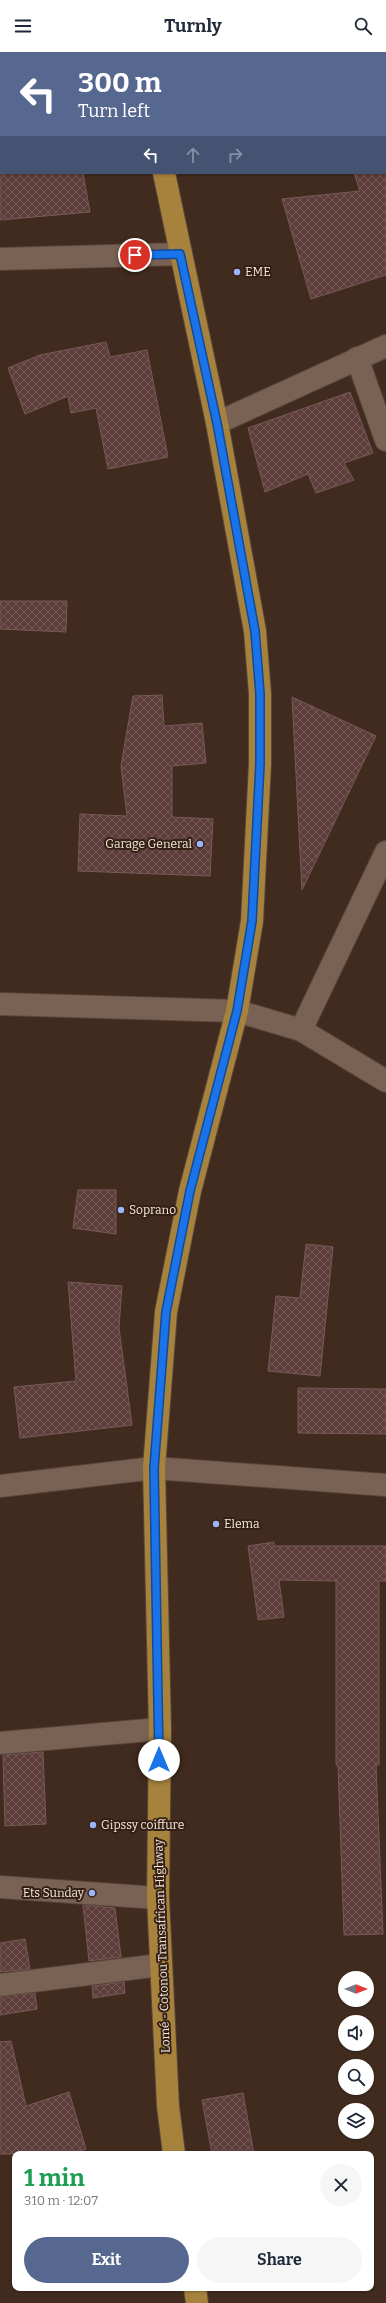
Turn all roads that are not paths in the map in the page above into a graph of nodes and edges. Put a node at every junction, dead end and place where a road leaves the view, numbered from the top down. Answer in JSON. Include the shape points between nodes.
{"nodes":[{"id":1,"x":164,"y":174,"type":"edge"},
{"id":2,"x":180,"y":254,"type":"junction"},
{"id":3,"x":0,"y":258,"type":"edge"},
{"id":4,"x":386,"y":346,"type":"edge"},
{"id":5,"x":357,"y":358,"type":"junction"},
{"id":6,"x":217,"y":423,"type":"junction"},
{"id":7,"x":386,"y":440,"type":"edge"},
{"id":8,"x":386,"y":852,"type":"edge"},
{"id":9,"x":0,"y":1004,"type":"edge"},
{"id":10,"x":237,"y":1011,"type":"junction"},
{"id":11,"x":301,"y":1030,"type":"junction"},
{"id":12,"x":386,"y":1081,"type":"edge"},
{"id":13,"x":154,"y":1468,"type":"junction"},
{"id":14,"x":386,"y":1485,"type":"edge"},
{"id":15,"x":0,"y":1486,"type":"edge"},
{"id":16,"x":160,"y":1729,"type":"junction"},
{"id":17,"x":0,"y":1743,"type":"edge"},
{"id":18,"x":0,"y":1887,"type":"edge"},
{"id":19,"x":158,"y":1898,"type":"junction"},
{"id":20,"x":160,"y":1965,"type":"junction"},
{"id":21,"x":0,"y":1985,"type":"edge"},
{"id":22,"x":174,"y":2151,"type":"edge"},
{"id":23,"x":195,"y":2291,"type":"edge"},
{"id":24,"x":197,"y":2303,"type":"edge"}],
"edges":[{"from":1,"to":2,"type":"highway","name":"Lomé - Cotonou Transafrican Highway"},
{"from":2,"to":3,"type":"street"},
{"from":2,"to":6,"type":"highway","name":"Lomé - Cotonou Transafrican Highway"},
{"from":4,"to":5,"type":"street"},
{"from":5,"to":6,"type":"street"},
{"from":5,"to":7,"type":"street"},
{"from":6,"to":10,"type":"highway","name":"Lomé - Cotonou Transafrican Highway","via":[[255,631],[260,694],[260,771],[252,921]]},
{"from":8,"to":11,"type":"street"},
{"from":9,"to":10,"type":"street"},
{"from":10,"to":11,"type":"street"},
{"from":10,"to":13,"type":"highway","name":"Lomé - Cotonou Transafrican Highway","via":[[190,1191],[166,1312]]},
{"from":11,"to":12,"type":"street"},
{"from":13,"to":14,"type":"street"},
{"from":13,"to":15,"type":"street"},
{"from":13,"to":16,"type":"highway","name":"Lomé - Cotonou Transafrican Highway"},
{"from":16,"to":17,"type":"street"},
{"from":16,"to":19,"type":"highway","name":"Lomé - Cotonou Transafrican Highway"},
{"from":18,"to":19,"type":"street"},
{"from":19,"to":20,"type":"highway","name":"Lomé - Cotonou Transafrican Highway"},
{"from":20,"to":21,"type":"street"},
{"from":20,"to":22,"type":"highway","name":"Lomé - Cotonou Transafrican Highway","via":[[168,2106]]},
{"from":23,"to":24,"type":"highway"}]}
